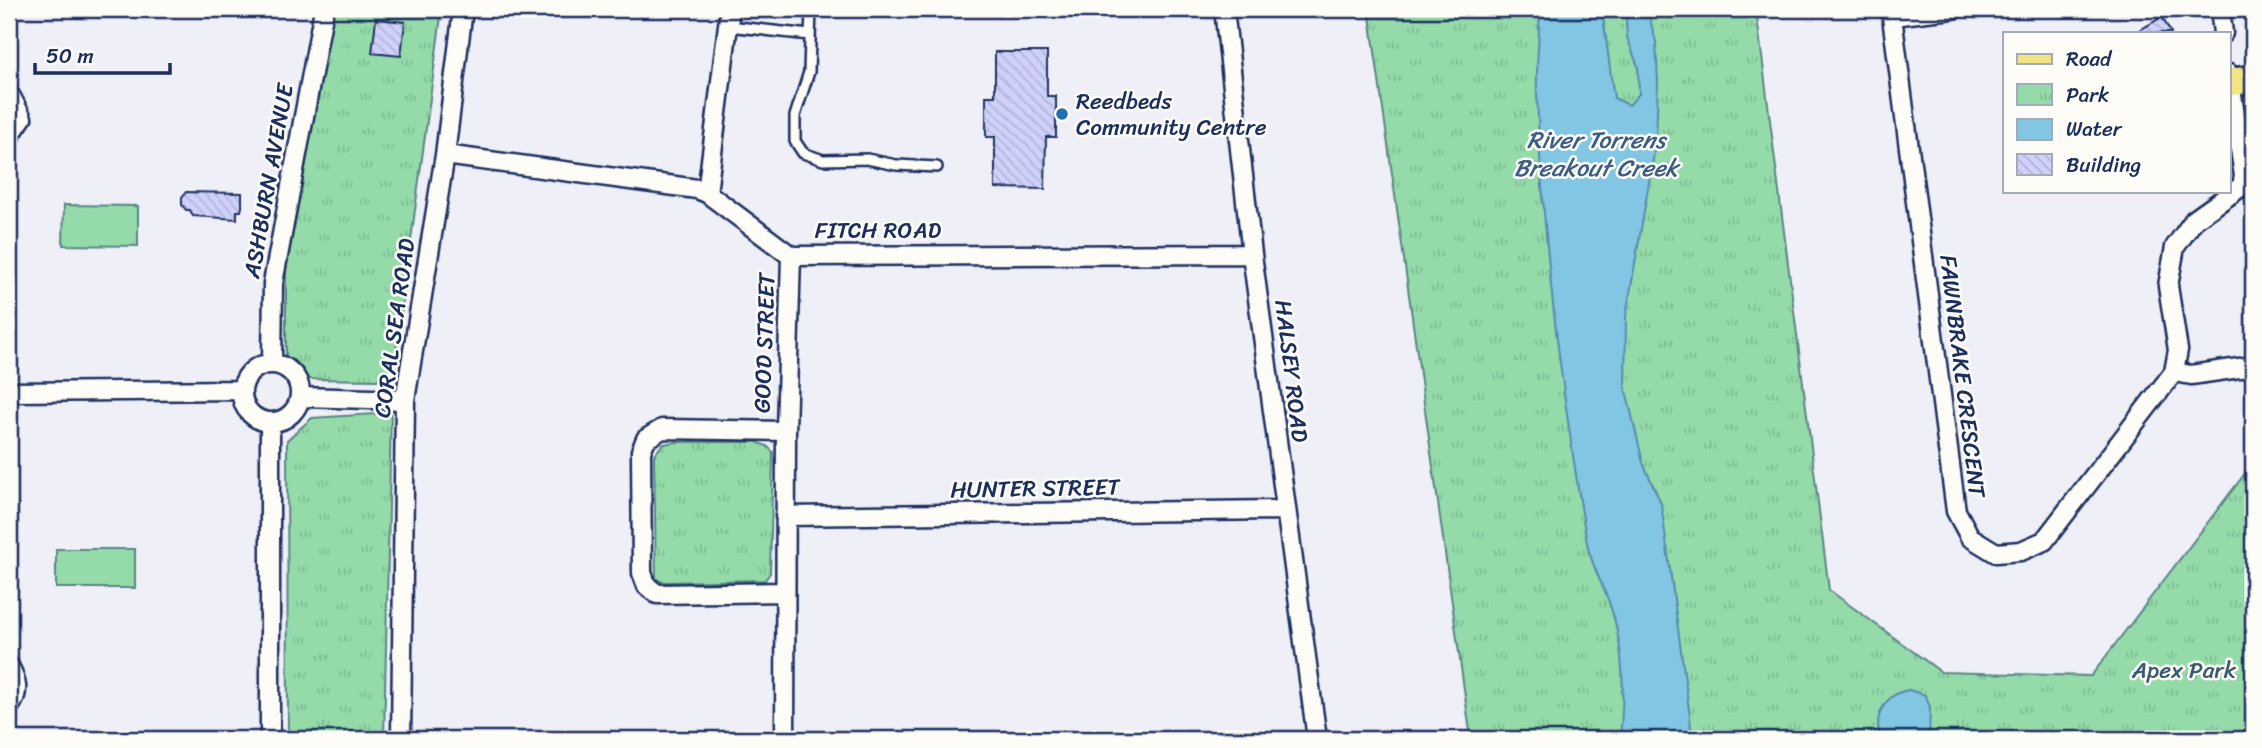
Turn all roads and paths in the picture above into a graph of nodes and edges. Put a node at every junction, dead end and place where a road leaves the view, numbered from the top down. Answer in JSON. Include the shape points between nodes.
{"nodes":[{"id":1,"x":324,"y":9,"type":"edge"},
{"id":2,"x":463,"y":9,"type":"edge"},
{"id":3,"x":811,"y":9,"type":"edge"},
{"id":4,"x":1224,"y":9,"type":"edge"},
{"id":5,"x":1953,"y":9,"type":"edge"},
{"id":6,"x":2220,"y":9,"type":"edge"},
{"id":7,"x":1891,"y":12,"type":"edge"},
{"id":8,"x":729,"y":17,"type":"edge"},
{"id":9,"x":2223,"y":32,"type":"edge"},
{"id":10,"x":810,"y":35,"type":"junction"},
{"id":11,"x":2238,"y":77,"type":"edge"},
{"id":12,"x":9,"y":96,"type":"edge"},
{"id":13,"x":9,"y":137,"type":"edge"},
{"id":14,"x":445,"y":155,"type":"junction"},
{"id":15,"x":937,"y":167,"type":"dead end"},
{"id":16,"x":707,"y":193,"type":"junction"},
{"id":17,"x":1252,"y":254,"type":"junction"},
{"id":18,"x":791,"y":256,"type":"junction"},
{"id":19,"x":272,"y":363,"type":"junction"},
{"id":20,"x":2253,"y":366,"type":"edge"},
{"id":21,"x":2174,"y":372,"type":"junction"},
{"id":22,"x":242,"y":390,"type":"junction"},
{"id":23,"x":9,"y":392,"type":"edge"},
{"id":24,"x":301,"y":397,"type":"junction"},
{"id":25,"x":405,"y":400,"type":"junction"},
{"id":26,"x":270,"y":422,"type":"junction"},
{"id":27,"x":786,"y":431,"type":"junction"},
{"id":28,"x":1285,"y":510,"type":"junction"},
{"id":29,"x":785,"y":516,"type":"junction"},
{"id":30,"x":784,"y":592,"type":"junction"},
{"id":31,"x":9,"y":666,"type":"edge"},
{"id":32,"x":9,"y":707,"type":"edge"},
{"id":33,"x":270,"y":739,"type":"edge"},
{"id":34,"x":401,"y":739,"type":"edge"},
{"id":35,"x":785,"y":739,"type":"edge"},
{"id":36,"x":1317,"y":739,"type":"edge"}],
"edges":[{"from":1,"to":19,"type":"street","name":"ASHBURN AVENUE","via":[[273,283]]},
{"from":2,"to":14,"type":"street","name":"CORAL SEA ROAD"},
{"from":3,"to":10,"type":"lane"},
{"from":4,"to":17,"type":"street","name":"HALSEY ROAD"},
{"from":5,"to":7,"type":"street"},
{"from":6,"to":9,"type":"street"},
{"from":7,"to":21,"type":"street","name":"FAWNBRAKE CRESCENT","via":[[1956,511],[1969,537],[1996,553],[2021,551],[2044,541]]},
{"from":8,"to":10,"type":"lane"},
{"from":8,"to":16,"type":"street"},
{"from":10,"to":15,"type":"lane","via":[[809,72],[796,116],[795,141],[803,153],[823,160],[867,159]]},
{"from":11,"to":21,"type":"street","via":[[2242,186],[2194,220],[2175,247],[2168,286],[2178,350]]},
{"from":12,"to":13,"type":"street","via":[[22,118]]},
{"from":14,"to":16,"type":"street","name":"FITCH ROAD"},
{"from":14,"to":25,"type":"street","name":"CORAL SEA ROAD"},
{"from":16,"to":18,"type":"street","name":"FITCH ROAD"},
{"from":17,"to":18,"type":"street","name":"FITCH ROAD"},
{"from":17,"to":28,"type":"street","name":"HALSEY ROAD"},
{"from":18,"to":27,"type":"street","name":"GOOD STREET"},
{"from":19,"to":22,"type":"street","via":[[254,369]]},
{"from":19,"to":24,"type":"street","via":[[293,373]]},
{"from":20,"to":21,"type":"street","via":[[2191,375]]},
{"from":22,"to":23,"type":"street"},
{"from":22,"to":26,"type":"street","via":[[250,413]]},
{"from":24,"to":25,"type":"street"},
{"from":24,"to":26,"type":"street","via":[[291,415]]},
{"from":25,"to":34,"type":"street","name":"CORAL SEA ROAD"},
{"from":26,"to":33,"type":"street"},
{"from":27,"to":29,"type":"street","name":"GOOD STREET"},
{"from":27,"to":30,"type":"street","name":"GOOD STREET","via":[[662,429],[646,439],[641,451],[642,573],[651,590],[657,594]]},
{"from":28,"to":29,"type":"street","name":"HUNTER STREET"},
{"from":28,"to":36,"type":"street","name":"HALSEY ROAD"},
{"from":29,"to":30,"type":"street","name":"GOOD STREET"},
{"from":30,"to":35,"type":"street","name":"GOOD STREET"},
{"from":31,"to":32,"type":"street","via":[[17,693]]}]}
